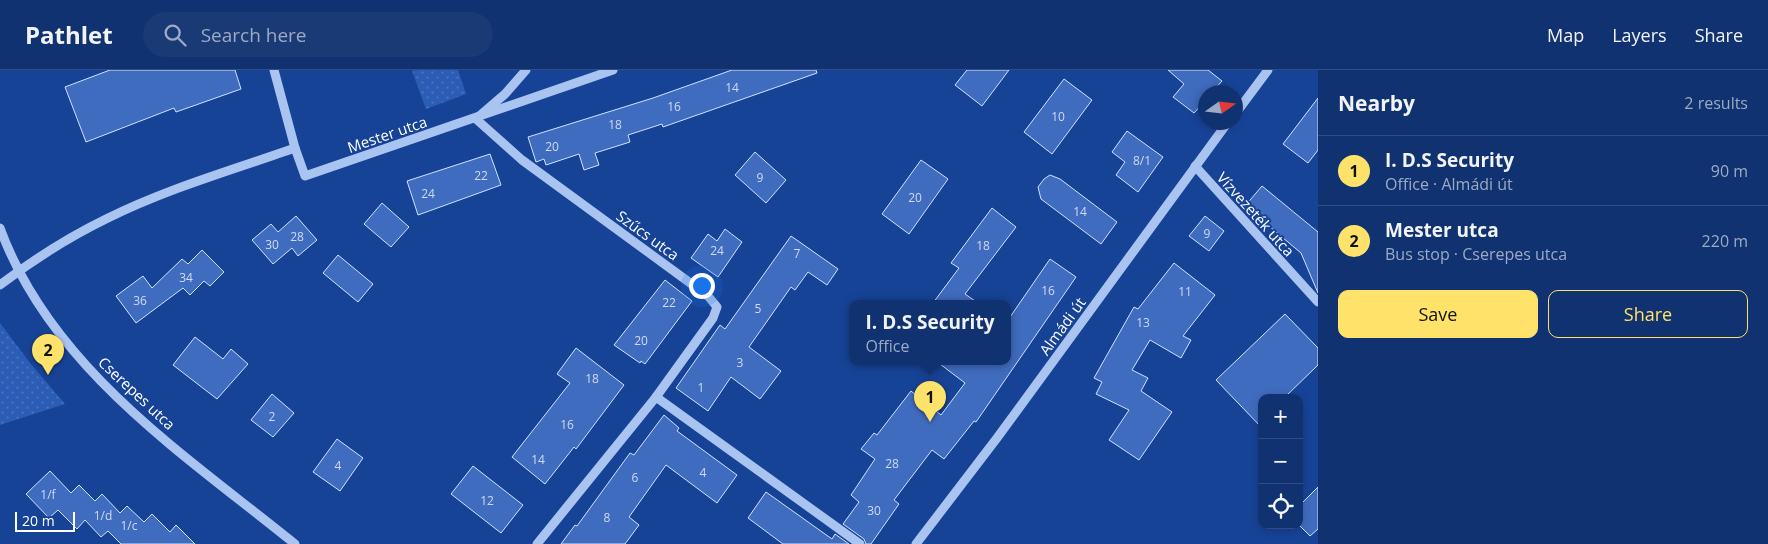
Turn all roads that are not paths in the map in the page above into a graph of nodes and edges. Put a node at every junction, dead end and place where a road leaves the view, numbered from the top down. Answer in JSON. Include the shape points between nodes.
{"nodes":[{"id":1,"x":274,"y":70,"type":"edge"},
{"id":2,"x":526,"y":70,"type":"edge"},
{"id":3,"x":613,"y":70,"type":"edge"},
{"id":4,"x":1268,"y":70,"type":"edge"},
{"id":5,"x":1243,"y":104,"type":"edge"},
{"id":6,"x":476,"y":119,"type":"junction"},
{"id":7,"x":1222,"y":130,"type":"edge"},
{"id":8,"x":295,"y":148,"type":"junction"},
{"id":9,"x":1195,"y":166,"type":"junction"},
{"id":10,"x":0,"y":228,"type":"edge"},
{"id":11,"x":18,"y":272,"type":"junction"},
{"id":12,"x":0,"y":285,"type":"edge"},
{"id":13,"x":1318,"y":302,"type":"edge"},
{"id":14,"x":656,"y":397,"type":"junction"},
{"id":15,"x":295,"y":544,"type":"edge"},
{"id":16,"x":537,"y":544,"type":"edge"},
{"id":17,"x":860,"y":544,"type":"edge"},
{"id":18,"x":916,"y":544,"type":"edge"}],
"edges":[{"from":1,"to":8,"type":"street"},
{"from":2,"to":6,"type":"street","name":"Mester utca"},
{"from":3,"to":6,"type":"street","name":"Mester utca"},
{"from":4,"to":5,"type":"street"},
{"from":6,"to":8,"type":"street","name":"Mester utca","via":[[305,176]]},
{"from":6,"to":14,"type":"street","name":"Szűcs utca","via":[[522,160],[708,296],[717,307],[713,318]]},
{"from":7,"to":9,"type":"street","name":"Almádi út"},
{"from":8,"to":11,"type":"street","via":[[114,216],[79,233]]},
{"from":9,"to":13,"type":"street","name":"Vízvezeték utca"},
{"from":9,"to":18,"type":"street","name":"Almádi út"},
{"from":10,"to":11,"type":"street","name":"Cserepes utca"},
{"from":11,"to":12,"type":"street"},
{"from":11,"to":15,"type":"street","name":"Cserepes utca","via":[[40,309],[103,383],[142,420]]},
{"from":14,"to":16,"type":"street","name":"Szűcs utca"},
{"from":14,"to":17,"type":"street"}]}
